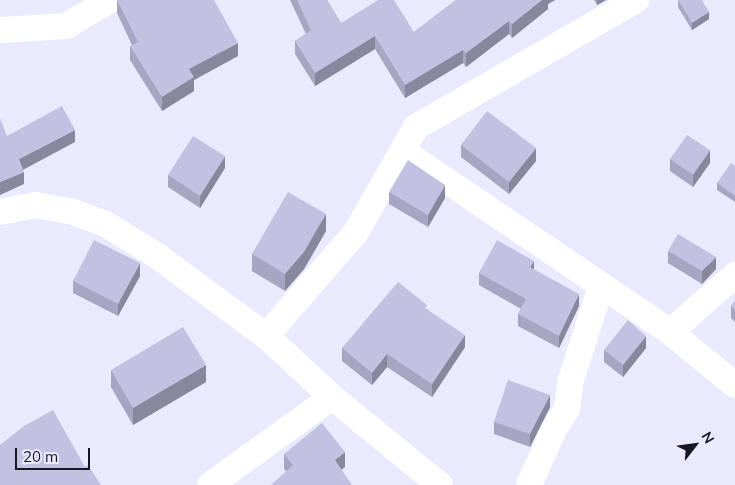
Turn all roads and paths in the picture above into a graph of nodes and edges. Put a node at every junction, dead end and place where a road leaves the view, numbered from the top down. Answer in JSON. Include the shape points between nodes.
{"nodes":[{"id":1,"x":110,"y":0,"type":"edge"},
{"id":2,"x":636,"y":0,"type":"edge"},
{"id":3,"x":0,"y":30,"type":"edge"},
{"id":4,"x":402,"y":151,"type":"junction"},
{"id":5,"x":0,"y":212,"type":"edge"},
{"id":6,"x":735,"y":276,"type":"edge"},
{"id":7,"x":601,"y":286,"type":"junction"},
{"id":8,"x":670,"y":332,"type":"junction"},
{"id":9,"x":266,"y":336,"type":"junction"},
{"id":10,"x":735,"y":386,"type":"edge"},
{"id":11,"x":332,"y":397,"type":"junction"},
{"id":12,"x":210,"y":485,"type":"edge"},
{"id":13,"x":440,"y":485,"type":"edge"},
{"id":14,"x":529,"y":485,"type":"edge"}],
"edges":[{"from":1,"to":3,"type":"street","via":[[66,26]]},
{"from":2,"to":4,"type":"street","via":[[416,127]]},
{"from":4,"to":7,"type":"street"},
{"from":4,"to":9,"type":"street","via":[[356,232]]},
{"from":5,"to":9,"type":"street","via":[[34,205],[104,223],[156,255]]},
{"from":6,"to":8,"type":"street"},
{"from":7,"to":8,"type":"street"},
{"from":7,"to":14,"type":"street","via":[[570,383],[567,409],[553,431]]},
{"from":8,"to":10,"type":"street"},
{"from":9,"to":11,"type":"street"},
{"from":11,"to":12,"type":"street"},
{"from":11,"to":13,"type":"street"}]}
